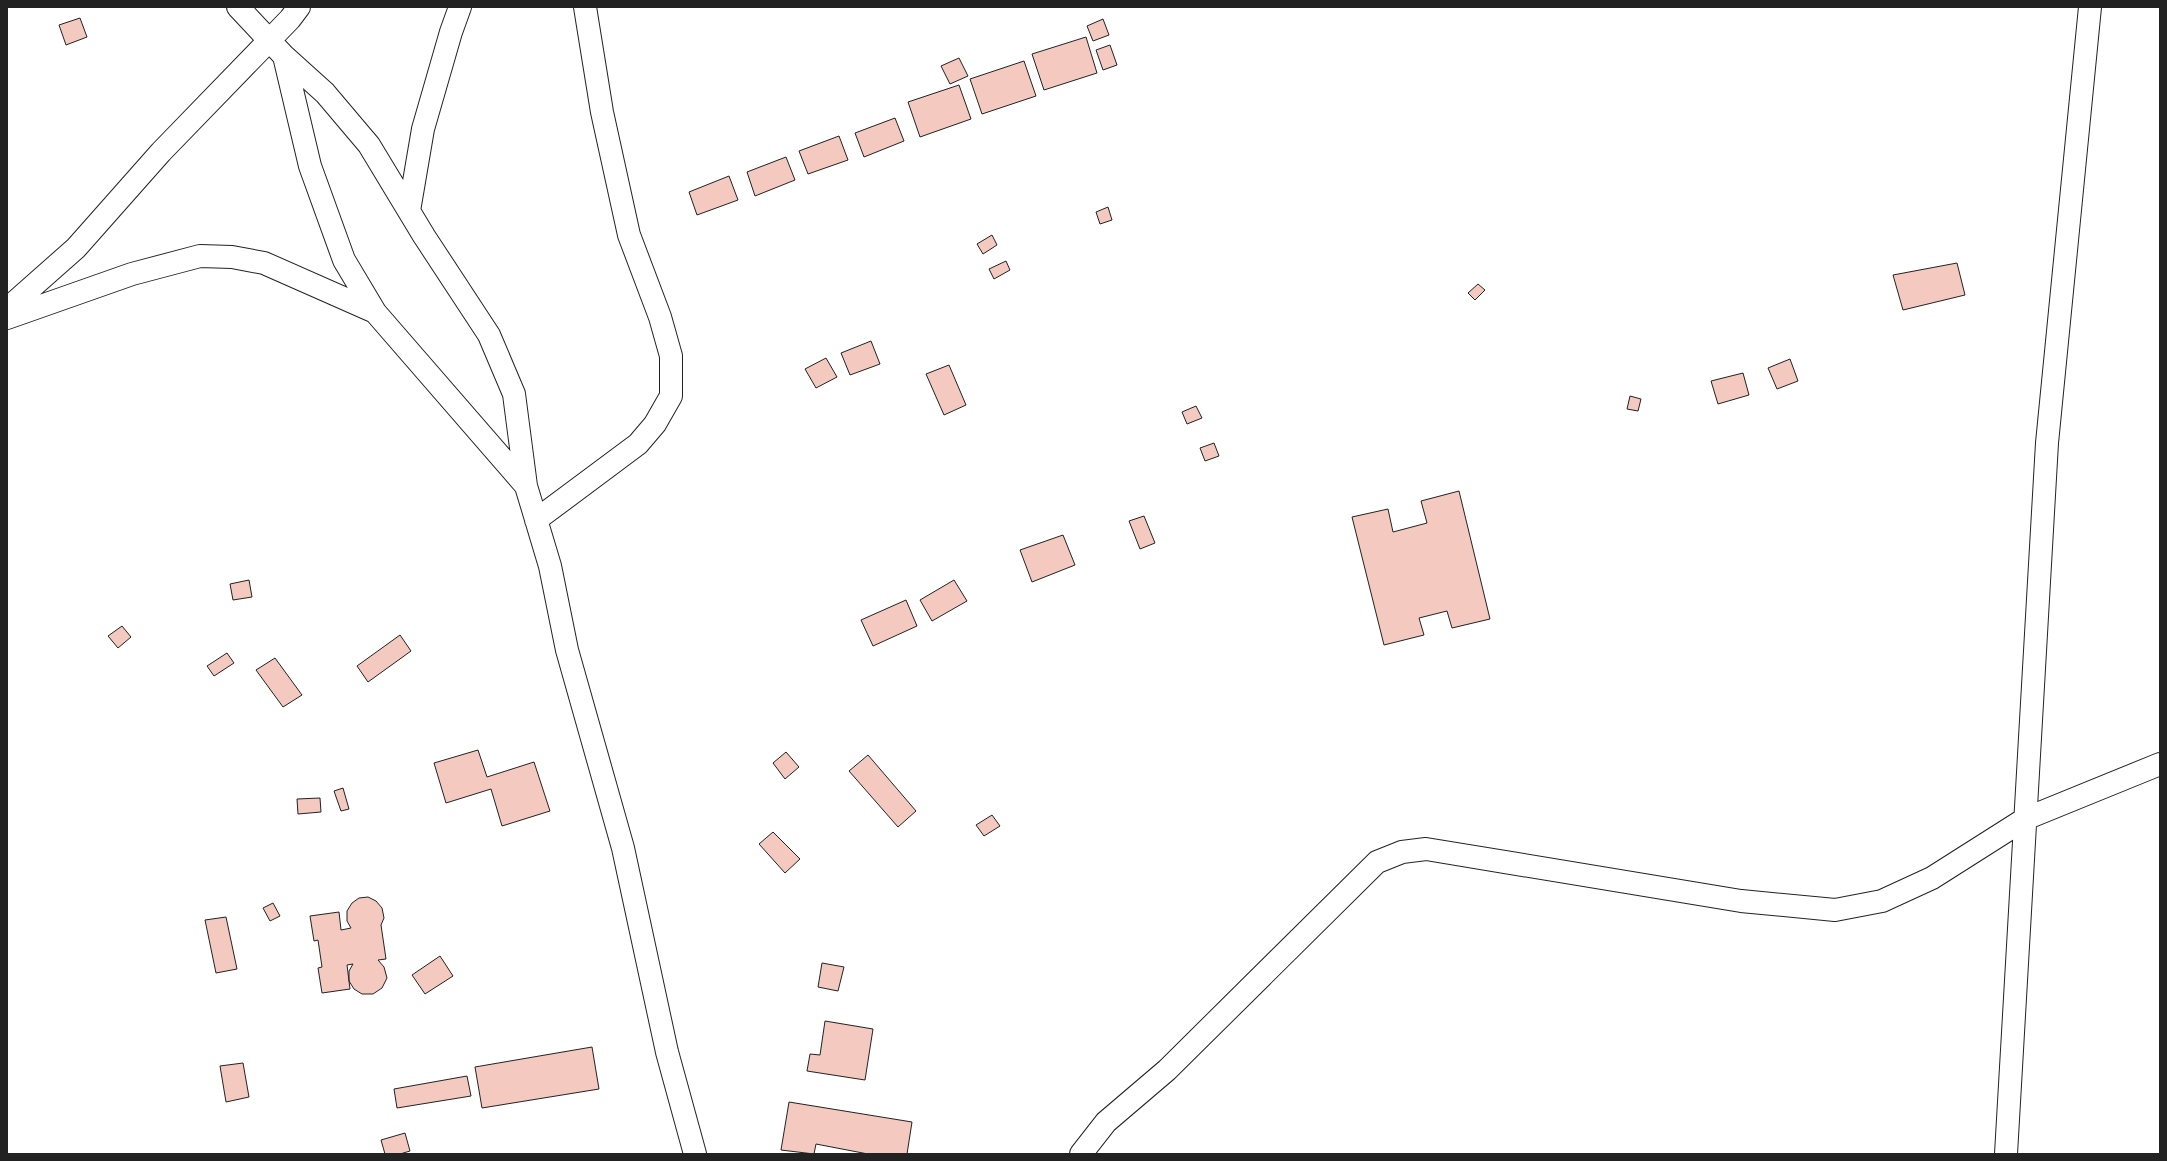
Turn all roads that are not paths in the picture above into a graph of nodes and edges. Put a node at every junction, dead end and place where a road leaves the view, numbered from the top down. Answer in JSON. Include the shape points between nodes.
{"nodes":[{"id":1,"x":238,"y":7,"type":"edge"},
{"id":2,"x":299,"y":7,"type":"edge"},
{"id":3,"x":460,"y":7,"type":"edge"},
{"id":4,"x":585,"y":7,"type":"edge"},
{"id":5,"x":2090,"y":7,"type":"edge"},
{"id":6,"x":277,"y":48,"type":"junction"},
{"id":7,"x":409,"y":211,"type":"junction"},
{"id":8,"x":7,"y":309,"type":"edge"},
{"id":9,"x":375,"y":312,"type":"junction"},
{"id":10,"x":7,"y":318,"type":"edge"},
{"id":11,"x":526,"y":486,"type":"junction"},
{"id":12,"x":536,"y":520,"type":"junction"},
{"id":13,"x":2160,"y":764,"type":"edge"},
{"id":14,"x":2025,"y":819,"type":"junction"},
{"id":15,"x":695,"y":1154,"type":"edge"},
{"id":16,"x":1081,"y":1154,"type":"edge"},
{"id":17,"x":2006,"y":1154,"type":"edge"}],
"edges":[{"from":1,"to":6,"type":"street"},
{"from":2,"to":6,"type":"street"},
{"from":3,"to":7,"type":"street","via":[[423,129]]},
{"from":4,"to":12,"type":"street","via":[[602,112],[629,235],[660,317],[671,356],[671,396],[655,424],[638,444]]},
{"from":5,"to":14,"type":"street","via":[[2047,443]]},
{"from":6,"to":7,"type":"street","via":[[325,93],[369,145]]},
{"from":6,"to":8,"type":"street","via":[[161,152],[76,248]]},
{"from":6,"to":9,"type":"street","via":[[310,166],[344,260]]},
{"from":7,"to":11,"type":"street","via":[[489,335],[498,355],[514,394]]},
{"from":9,"to":10,"type":"street","via":[[264,263],[232,257],[200,256],[132,274]]},
{"from":9,"to":11,"type":"street"},
{"from":11,"to":12,"type":"street"},
{"from":12,"to":15,"type":"street","via":[[550,566],[567,650],[623,848],[667,1052]]},
{"from":13,"to":14,"type":"street"},
{"from":14,"to":16,"type":"street","via":[[1932,878],[1882,901],[1835,910],[1741,901],[1426,849],[1402,852],[1377,862],[1167,1070],[1106,1122]]},
{"from":14,"to":17,"type":"street"}]}
